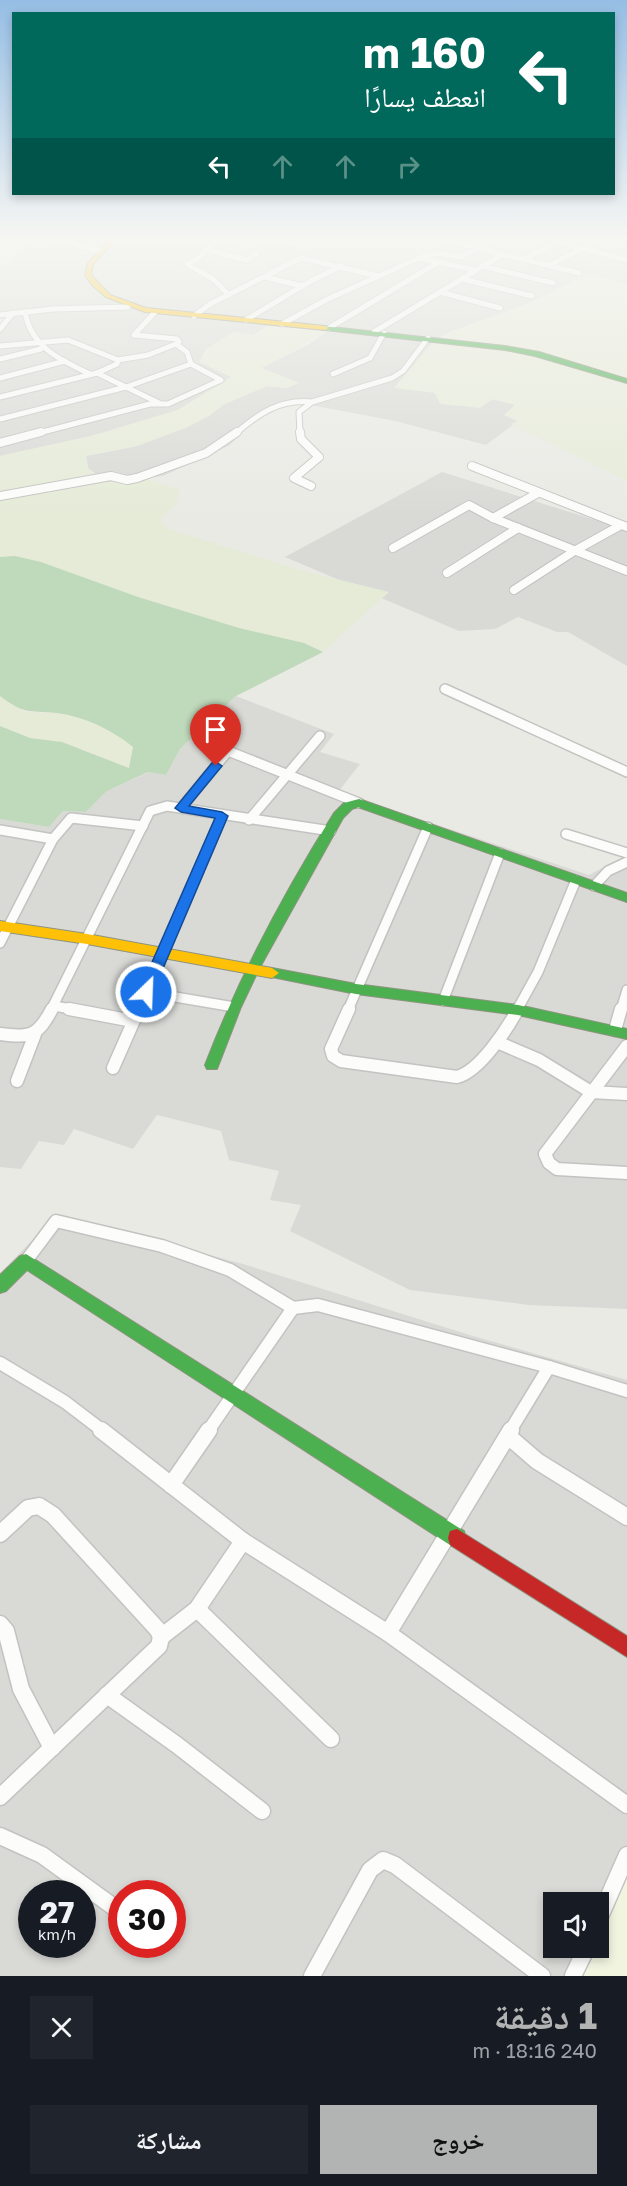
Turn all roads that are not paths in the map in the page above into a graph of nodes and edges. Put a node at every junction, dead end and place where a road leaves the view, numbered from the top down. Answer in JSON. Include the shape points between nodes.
{"nodes":[{"id":1,"x":33,"y":331,"type":"edge"},
{"id":2,"x":138,"y":331,"type":"edge"},
{"id":3,"x":361,"y":331,"type":"edge"},
{"id":4,"x":382,"y":331,"type":"edge"},
{"id":5,"x":379,"y":333,"type":"junction"},
{"id":6,"x":428,"y":338,"type":"junction"},
{"id":7,"x":177,"y":344,"type":"junction"},
{"id":8,"x":0,"y":346,"type":"edge"},
{"id":9,"x":40,"y":346,"type":"junction"},
{"id":10,"x":0,"y":359,"type":"edge"},
{"id":11,"x":118,"y":360,"type":"junction"},
{"id":12,"x":65,"y":361,"type":"junction"},
{"id":13,"x":191,"y":364,"type":"junction"},
{"id":14,"x":93,"y":374,"type":"junction"},
{"id":15,"x":333,"y":375,"type":"dead end"},
{"id":16,"x":0,"y":378,"type":"edge"},
{"id":17,"x":627,"y":381,"type":"edge"},
{"id":18,"x":126,"y":387,"type":"junction"},
{"id":19,"x":0,"y":397,"type":"edge"},
{"id":20,"x":312,"y":402,"type":"junction"},
{"id":21,"x":160,"y":403,"type":"junction"},
{"id":22,"x":0,"y":419,"type":"edge"},
{"id":23,"x":0,"y":443,"type":"edge"},
{"id":24,"x":471,"y":466,"type":"dead end"},
{"id":25,"x":311,"y":486,"type":"dead end"},
{"id":26,"x":538,"y":493,"type":"junction"},
{"id":27,"x":0,"y":496,"type":"edge"},
{"id":28,"x":493,"y":518,"type":"junction"},
{"id":29,"x":624,"y":526,"type":"edge"},
{"id":30,"x":518,"y":528,"type":"junction"},
{"id":31,"x":393,"y":548,"type":"dead end"},
{"id":32,"x":576,"y":550,"type":"junction"},
{"id":33,"x":627,"y":571,"type":"edge"},
{"id":34,"x":447,"y":573,"type":"dead end"},
{"id":35,"x":514,"y":590,"type":"dead end"},
{"id":36,"x":445,"y":689,"type":"dead end"},
{"id":37,"x":320,"y":736,"type":"dead end"},
{"id":38,"x":627,"y":772,"type":"edge"},
{"id":39,"x":288,"y":775,"type":"junction"},
{"id":40,"x":359,"y":802,"type":"junction"},
{"id":41,"x":181,"y":808,"type":"junction"},
{"id":42,"x":222,"y":816,"type":"junction"},
{"id":43,"x":249,"y":820,"type":"junction"},
{"id":44,"x":143,"y":826,"type":"junction"},
{"id":45,"x":428,"y":827,"type":"junction"},
{"id":46,"x":0,"y":830,"type":"edge"},
{"id":47,"x":331,"y":831,"type":"junction"},
{"id":48,"x":566,"y":834,"type":"dead end"},
{"id":49,"x":52,"y":839,"type":"junction"},
{"id":50,"x":500,"y":853,"type":"junction"},
{"id":51,"x":627,"y":853,"type":"edge"},
{"id":52,"x":627,"y":862,"type":"edge"},
{"id":53,"x":576,"y":880,"type":"junction"},
{"id":54,"x":594,"y":886,"type":"junction"},
{"id":55,"x":627,"y":898,"type":"edge"},
{"id":56,"x":4,"y":927,"type":"edge"},
{"id":57,"x":87,"y":939,"type":"junction"},
{"id":58,"x":0,"y":943,"type":"edge"},
{"id":59,"x":163,"y":955,"type":"junction"},
{"id":60,"x":252,"y":969,"type":"junction"},
{"id":61,"x":356,"y":989,"type":"junction"},
{"id":62,"x":627,"y":990,"type":"edge"},
{"id":63,"x":146,"y":992,"type":"junction"},
{"id":64,"x":443,"y":1001,"type":"junction"},
{"id":65,"x":54,"y":1006,"type":"junction"},
{"id":66,"x":234,"y":1006,"type":"junction"},
{"id":67,"x":518,"y":1010,"type":"junction"},
{"id":68,"x":133,"y":1021,"type":"junction"},
{"id":69,"x":621,"y":1032,"type":"edge"},
{"id":70,"x":0,"y":1034,"type":"edge"},
{"id":71,"x":34,"y":1034,"type":"junction"},
{"id":72,"x":497,"y":1042,"type":"junction"},
{"id":73,"x":627,"y":1046,"type":"edge"},
{"id":74,"x":212,"y":1065,"type":"dead end"},
{"id":75,"x":113,"y":1068,"type":"dead end"},
{"id":76,"x":17,"y":1081,"type":"dead end"},
{"id":77,"x":591,"y":1092,"type":"junction"},
{"id":78,"x":627,"y":1094,"type":"edge"},
{"id":79,"x":627,"y":1173,"type":"edge"},
{"id":80,"x":26,"y":1261,"type":"junction"},
{"id":81,"x":0,"y":1286,"type":"edge"},
{"id":82,"x":293,"y":1308,"type":"junction"},
{"id":83,"x":0,"y":1363,"type":"edge"},
{"id":84,"x":549,"y":1367,"type":"junction"},
{"id":85,"x":627,"y":1391,"type":"edge"},
{"id":86,"x":234,"y":1394,"type":"junction"},
{"id":87,"x":508,"y":1436,"type":"junction"},
{"id":88,"x":171,"y":1485,"type":"junction"},
{"id":89,"x":627,"y":1517,"type":"edge"},
{"id":90,"x":450,"y":1533,"type":"junction"},
{"id":91,"x":0,"y":1534,"type":"edge"},
{"id":92,"x":243,"y":1541,"type":"junction"},
{"id":93,"x":197,"y":1609,"type":"junction"},
{"id":94,"x":0,"y":1624,"type":"edge"},
{"id":95,"x":388,"y":1633,"type":"junction"},
{"id":96,"x":161,"y":1637,"type":"junction"},
{"id":97,"x":627,"y":1647,"type":"edge"},
{"id":98,"x":107,"y":1695,"type":"junction"},
{"id":99,"x":331,"y":1739,"type":"dead end"},
{"id":100,"x":52,"y":1748,"type":"junction"},
{"id":101,"x":0,"y":1797,"type":"edge"},
{"id":102,"x":627,"y":1805,"type":"edge"},
{"id":103,"x":262,"y":1811,"type":"dead end"},
{"id":104,"x":0,"y":1836,"type":"edge"},
{"id":105,"x":627,"y":1856,"type":"edge"},
{"id":106,"x":609,"y":1896,"type":"edge"},
{"id":107,"x":108,"y":1903,"type":"edge"},
{"id":108,"x":581,"y":1958,"type":"edge"},
{"id":109,"x":312,"y":1976,"type":"edge"},
{"id":110,"x":542,"y":1976,"type":"edge"},
{"id":111,"x":573,"y":1976,"type":"edge"}],
"edges":[{"from":1,"to":9,"type":"street"},
{"from":2,"to":7,"type":"street","via":[[134,336],[177,339]]},
{"from":3,"to":5,"type":"street"},
{"from":4,"to":5,"type":"street"},
{"from":5,"to":6,"type":"street"},
{"from":5,"to":15,"type":"street","via":[[370,358]]},
{"from":6,"to":17,"type":"street","via":[[521,351]]},
{"from":6,"to":20,"type":"street","via":[[403,371],[392,378]]},
{"from":7,"to":11,"type":"street","via":[[148,355]]},
{"from":7,"to":13,"type":"street","via":[[187,352]]},
{"from":8,"to":9,"type":"street"},
{"from":9,"to":10,"type":"street"},
{"from":9,"to":11,"type":"street","via":[[68,340]]},
{"from":9,"to":12,"type":"street"},
{"from":11,"to":14,"type":"street","via":[[117,364]]},
{"from":12,"to":14,"type":"street"},
{"from":12,"to":16,"type":"street"},
{"from":13,"to":18,"type":"street"},
{"from":13,"to":21,"type":"street","via":[[221,380],[168,404]]},
{"from":14,"to":18,"type":"street"},
{"from":14,"to":19,"type":"street"},
{"from":18,"to":21,"type":"street"},
{"from":18,"to":22,"type":"street"},
{"from":20,"to":25,"type":"street","via":[[298,415],[299,431],[304,444],[319,457],[294,478]]},
{"from":20,"to":27,"type":"street","via":[[288,401],[275,406],[248,421],[216,447],[136,478],[111,476]]},
{"from":21,"to":23,"type":"street"},
{"from":24,"to":26,"type":"street"},
{"from":26,"to":28,"type":"street"},
{"from":26,"to":29,"type":"street"},
{"from":28,"to":30,"type":"street"},
{"from":28,"to":31,"type":"street","via":[[469,505]]},
{"from":29,"to":32,"type":"street"},
{"from":30,"to":32,"type":"street"},
{"from":30,"to":34,"type":"street"},
{"from":32,"to":33,"type":"street"},
{"from":32,"to":35,"type":"street"},
{"from":36,"to":38,"type":"street"},
{"from":37,"to":39,"type":"street"},
{"from":39,"to":40,"type":"street"},
{"from":39,"to":41,"type":"street","via":[[228,751]]},
{"from":39,"to":43,"type":"street"},
{"from":40,"to":45,"type":"street"},
{"from":40,"to":47,"type":"street","via":[[345,806]]},
{"from":41,"to":42,"type":"street"},
{"from":41,"to":44,"type":"street","via":[[159,807],[150,811]]},
{"from":42,"to":43,"type":"street"},
{"from":42,"to":59,"type":"street"},
{"from":43,"to":47,"type":"street"},
{"from":44,"to":49,"type":"street","via":[[72,818]]},
{"from":44,"to":57,"type":"street"},
{"from":45,"to":50,"type":"street"},
{"from":45,"to":61,"type":"street"},
{"from":46,"to":49,"type":"street"},
{"from":47,"to":60,"type":"street"},
{"from":48,"to":51,"type":"street"},
{"from":49,"to":56,"type":"street"},
{"from":50,"to":53,"type":"street"},
{"from":50,"to":64,"type":"street"},
{"from":52,"to":54,"type":"street","via":[[604,873]]},
{"from":53,"to":54,"type":"street"},
{"from":53,"to":67,"type":"street"},
{"from":54,"to":55,"type":"street"},
{"from":56,"to":57,"type":"street"},
{"from":56,"to":58,"type":"street"},
{"from":57,"to":59,"type":"street"},
{"from":57,"to":65,"type":"street"},
{"from":59,"to":60,"type":"street"},
{"from":59,"to":63,"type":"street"},
{"from":60,"to":61,"type":"street"},
{"from":60,"to":66,"type":"street"},
{"from":61,"to":64,"type":"street"},
{"from":61,"to":72,"type":"street","via":[[331,1049],[341,1061],[466,1076]]},
{"from":62,"to":69,"type":"street"},
{"from":63,"to":66,"type":"street"},
{"from":63,"to":68,"type":"street"},
{"from":64,"to":67,"type":"street"},
{"from":65,"to":68,"type":"street"},
{"from":65,"to":71,"type":"street"},
{"from":66,"to":74,"type":"street"},
{"from":67,"to":69,"type":"street"},
{"from":67,"to":72,"type":"street"},
{"from":68,"to":75,"type":"street"},
{"from":70,"to":71,"type":"street","via":[[25,1038]]},
{"from":71,"to":76,"type":"street"},
{"from":72,"to":77,"type":"street","via":[[539,1060]]},
{"from":73,"to":77,"type":"street"},
{"from":77,"to":78,"type":"street"},
{"from":77,"to":79,"type":"street","via":[[545,1154],[557,1169]]},
{"from":80,"to":81,"type":"street"},
{"from":80,"to":82,"type":"street","via":[[56,1221],[162,1246],[230,1270]]},
{"from":80,"to":86,"type":"street"},
{"from":82,"to":84,"type":"street","via":[[318,1305]]},
{"from":82,"to":86,"type":"street"},
{"from":83,"to":88,"type":"street","via":[[65,1402]]},
{"from":84,"to":85,"type":"street"},
{"from":84,"to":87,"type":"street"},
{"from":86,"to":88,"type":"street"},
{"from":86,"to":90,"type":"street"},
{"from":87,"to":89,"type":"street","via":[[537,1461]]},
{"from":87,"to":90,"type":"street"},
{"from":88,"to":92,"type":"street"},
{"from":90,"to":95,"type":"street"},
{"from":90,"to":97,"type":"street"},
{"from":91,"to":96,"type":"street","via":[[28,1508],[39,1506],[53,1515]]},
{"from":92,"to":93,"type":"street"},
{"from":92,"to":95,"type":"street"},
{"from":93,"to":96,"type":"street"},
{"from":93,"to":99,"type":"street"},
{"from":94,"to":100,"type":"street","via":[[6,1631],[21,1689]]},
{"from":95,"to":102,"type":"street"},
{"from":96,"to":98,"type":"street","via":[[159,1646]]},
{"from":98,"to":100,"type":"street"},
{"from":98,"to":103,"type":"street"},
{"from":100,"to":101,"type":"street"},
{"from":104,"to":107,"type":"street","via":[[42,1855]]},
{"from":105,"to":106,"type":"street"},
{"from":108,"to":111,"type":"street"},
{"from":109,"to":110,"type":"street","via":[[370,1870],[383,1860],[395,1865]]}]}
